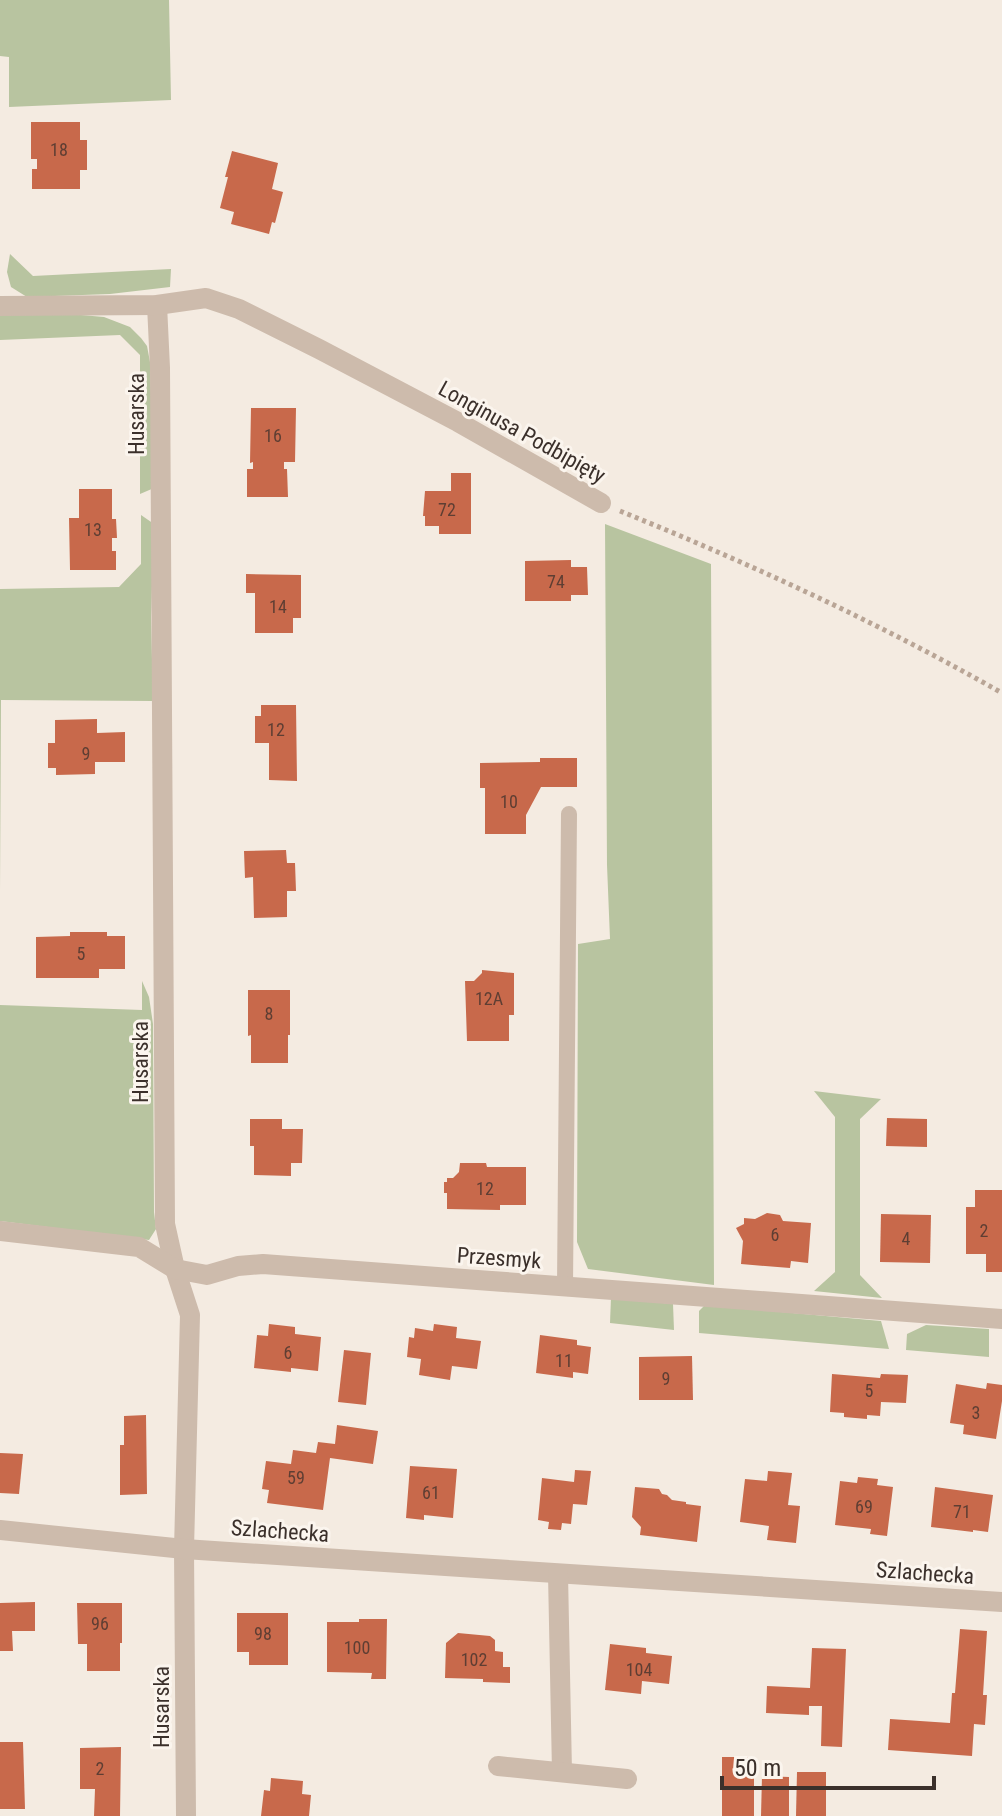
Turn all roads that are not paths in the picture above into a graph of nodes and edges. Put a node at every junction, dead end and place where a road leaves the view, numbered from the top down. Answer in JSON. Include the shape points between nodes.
{"nodes":[{"id":1,"x":157,"y":305,"type":"junction"},
{"id":2,"x":0,"y":306,"type":"edge"},
{"id":3,"x":601,"y":503,"type":"road end"},
{"id":4,"x":569,"y":814,"type":"dead end"},
{"id":5,"x":0,"y":1231,"type":"edge"},
{"id":6,"x":175,"y":1269,"type":"junction"},
{"id":7,"x":565,"y":1287,"type":"junction"},
{"id":8,"x":1002,"y":1319,"type":"edge"},
{"id":9,"x":0,"y":1530,"type":"edge"},
{"id":10,"x":184,"y":1549,"type":"junction"},
{"id":11,"x":558,"y":1574,"type":"junction"},
{"id":12,"x":1002,"y":1602,"type":"edge"},
{"id":13,"x":498,"y":1766,"type":"dead end"},
{"id":14,"x":562,"y":1772,"type":"junction"},
{"id":15,"x":627,"y":1779,"type":"dead end"},
{"id":16,"x":186,"y":1816,"type":"edge"}],
"edges":[{"from":1,"to":2,"type":"street","name":"Longinusa Podbipięty"},
{"from":1,"to":3,"type":"street","name":"Longinusa Podbipięty","via":[[206,298],[239,309]]},
{"from":1,"to":6,"type":"street","name":"Husarska","via":[[165,1224]]},
{"from":4,"to":7,"type":"lane"},
{"from":5,"to":6,"type":"street","name":"Przesmyk","via":[[139,1247]]},
{"from":6,"to":7,"type":"street","name":"Przesmyk","via":[[207,1275],[263,1264]]},
{"from":6,"to":10,"type":"street","name":"Husarska","via":[[190,1315]]},
{"from":7,"to":8,"type":"street","name":"Przesmyk"},
{"from":9,"to":10,"type":"street","name":"Szlachecka"},
{"from":10,"to":11,"type":"street","name":"Szlachecka"},
{"from":10,"to":16,"type":"street","name":"Husarska"},
{"from":11,"to":12,"type":"street","name":"Szlachecka"},
{"from":11,"to":14,"type":"street"},
{"from":13,"to":14,"type":"street"},
{"from":14,"to":15,"type":"street"}]}
